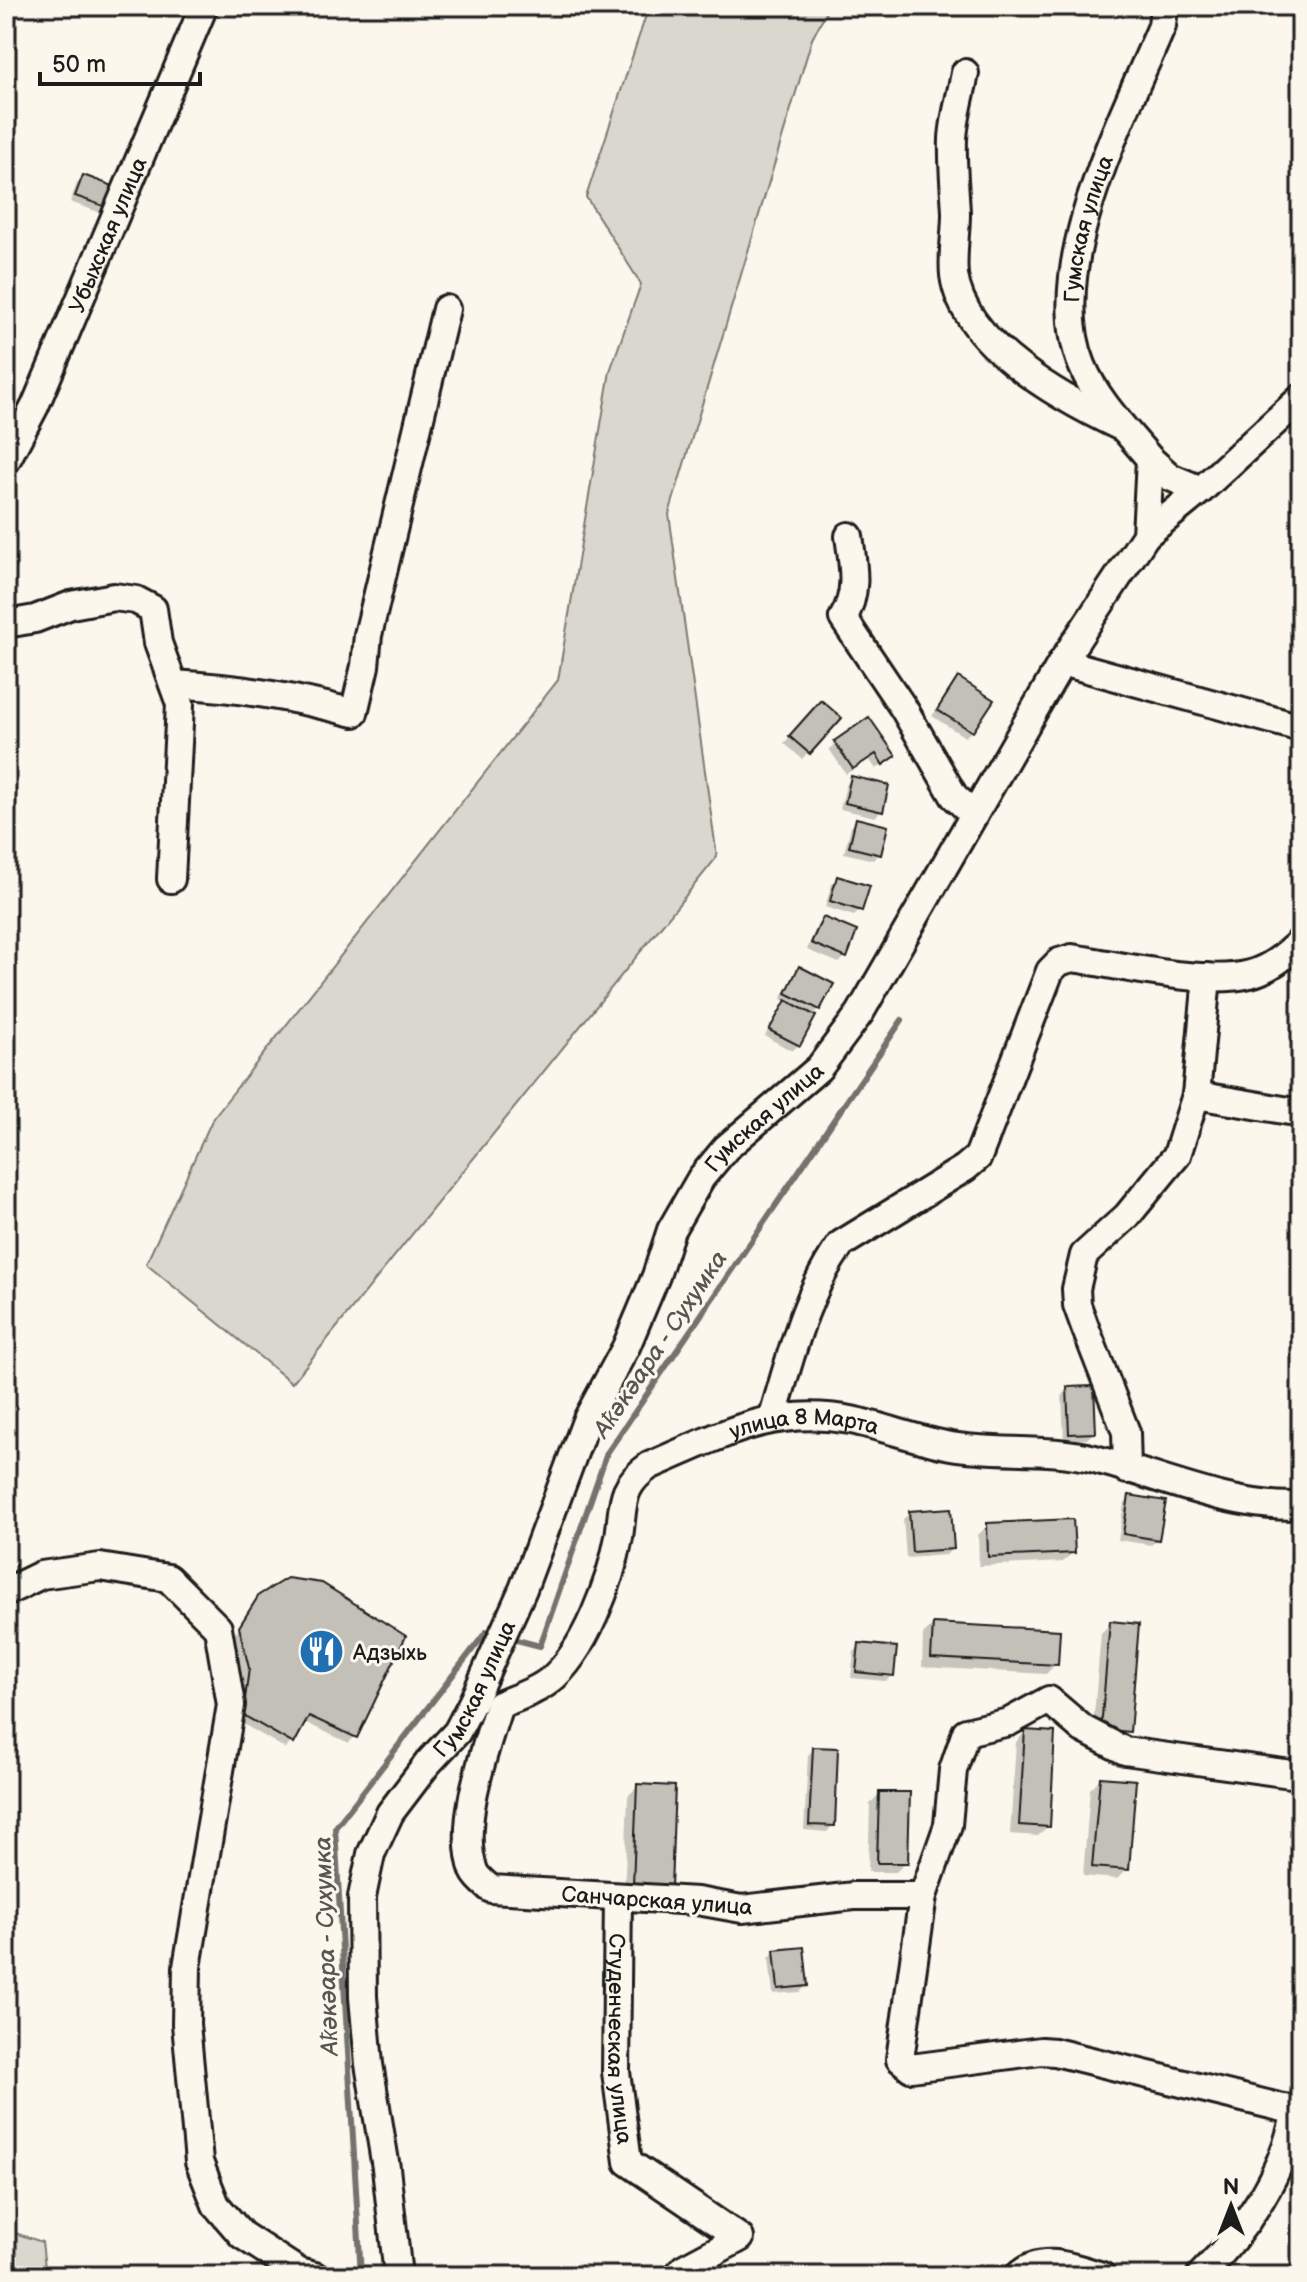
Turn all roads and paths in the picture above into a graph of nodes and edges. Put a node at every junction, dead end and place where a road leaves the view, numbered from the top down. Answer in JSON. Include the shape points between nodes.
{"nodes":[{"id":1,"x":204,"y":6,"type":"edge"},
{"id":2,"x":1164,"y":6,"type":"edge"},
{"id":3,"x":965,"y":73,"type":"dead end"},
{"id":4,"x":446,"y":309,"type":"dead end"},
{"id":5,"x":1301,"y":398,"type":"edge"},
{"id":6,"x":1124,"y":428,"type":"junction"},
{"id":7,"x":1150,"y":459,"type":"junction"},
{"id":8,"x":6,"y":461,"type":"edge"},
{"id":9,"x":1201,"y":490,"type":"junction"},
{"id":10,"x":1146,"y":535,"type":"junction"},
{"id":11,"x":849,"y":536,"type":"dead end"},
{"id":12,"x":6,"y":624,"type":"edge"},
{"id":13,"x":1062,"y":662,"type":"junction"},
{"id":14,"x":173,"y":684,"type":"junction"},
{"id":15,"x":1301,"y":728,"type":"edge"},
{"id":16,"x":974,"y":815,"type":"junction"},
{"id":17,"x":171,"y":879,"type":"dead end"},
{"id":18,"x":1301,"y":941,"type":"edge"},
{"id":19,"x":1207,"y":977,"type":"junction"},
{"id":20,"x":1196,"y":1095,"type":"junction"},
{"id":21,"x":1301,"y":1113,"type":"edge"},
{"id":22,"x":772,"y":1419,"type":"junction"},
{"id":23,"x":1127,"y":1470,"type":"junction"},
{"id":24,"x":1301,"y":1506,"type":"edge"},
{"id":25,"x":6,"y":1592,"type":"edge"},
{"id":26,"x":486,"y":1747,"type":"joint"},
{"id":27,"x":1301,"y":1770,"type":"edge"},
{"id":28,"x":923,"y":1896,"type":"junction"},
{"id":29,"x":618,"y":1897,"type":"junction"},
{"id":30,"x":1299,"y":2110,"type":"edge"},
{"id":31,"x":315,"y":2276,"type":"edge"},
{"id":32,"x":398,"y":2276,"type":"edge"},
{"id":33,"x":677,"y":2276,"type":"edge"},
{"id":34,"x":1018,"y":2276,"type":"edge"},
{"id":35,"x":1102,"y":2276,"type":"edge"},
{"id":36,"x":1200,"y":2276,"type":"edge"}],
"edges":[{"from":1,"to":8,"type":"street","name":"Убыхская улица","via":[[35,406]]},
{"from":2,"to":6,"type":"street","name":"Гумская улица","via":[[1162,26],[1097,176],[1073,272],[1071,318],[1082,365]]},
{"from":3,"to":6,"type":"street","via":[[953,138],[954,276],[963,300],[975,325],[1001,351],[1074,403]]},
{"from":4,"to":14,"type":"street","via":[[354,713],[277,694]]},
{"from":5,"to":9,"type":"street"},
{"from":6,"to":7,"type":"street","name":"Гумская улица"},
{"from":7,"to":9,"type":"street","name":"Гумская улица","via":[[1170,477]]},
{"from":7,"to":10,"type":"street"},
{"from":9,"to":10,"type":"street"},
{"from":10,"to":13,"type":"street","name":"Гумская улица"},
{"from":11,"to":16,"type":"street","via":[[855,582],[852,604],[843,618],[954,796]]},
{"from":12,"to":14,"type":"street","via":[[114,597],[136,600],[153,609]]},
{"from":13,"to":15,"type":"street"},
{"from":13,"to":16,"type":"street","name":"Гумская улица"},
{"from":14,"to":17,"type":"street","via":[[180,704]]},
{"from":16,"to":32,"type":"street","name":"Гумская улица","via":[[852,1024],[819,1068],[726,1148],[701,1178],[671,1230],[626,1347],[586,1421],[523,1589],[473,1701],[457,1732],[390,1813],[371,1854],[362,1897],[363,1997]]},
{"from":18,"to":19,"type":"street","via":[[1280,961],[1252,974]]},
{"from":19,"to":20,"type":"street"},
{"from":19,"to":22,"type":"street","via":[[1072,958],[1050,971],[978,1157],[841,1244],[813,1291]]},
{"from":20,"to":21,"type":"street"},
{"from":20,"to":23,"type":"street","via":[[1177,1155],[1127,1216],[1084,1255],[1078,1271],[1077,1305],[1126,1432]]},
{"from":22,"to":23,"type":"street","name":"улица 8 Марта","via":[[851,1420],[953,1446],[1057,1452]]},
{"from":22,"to":26,"type":"street","name":"улица 8 Марта","via":[[633,1477],[625,1491],[606,1586],[588,1630],[550,1681],[499,1705]]},
{"from":23,"to":24,"type":"street","name":"улица 8 Марта","via":[[1249,1503]]},
{"from":25,"to":31,"type":"street","via":[[41,1575],[100,1567],[127,1571],[168,1578],[218,1628],[231,1705],[187,1967],[186,2024],[199,2162],[216,2205],[242,2235],[299,2272]]},
{"from":26,"to":29,"type":"street","name":"Санчарская улица","via":[[472,1808],[469,1849],[475,1874],[491,1889]]},
{"from":27,"to":28,"type":"street","via":[[1291,1774],[1125,1751],[1083,1729],[1049,1700],[1009,1722],[966,1732],[953,1770],[948,1825]]},
{"from":28,"to":29,"type":"street","name":"Санчарская улица","via":[[854,1896],[742,1909]]},
{"from":28,"to":30,"type":"street","via":[[900,2059],[911,2068],[1055,2052]]},
{"from":29,"to":33,"type":"street","name":"Студенческая улица","via":[[616,2072],[628,2162],[740,2238]]},
{"from":30,"to":36,"type":"street","via":[[1263,2197]]},
{"from":34,"to":35,"type":"street","via":[[1041,2264],[1060,2264]]}]}
